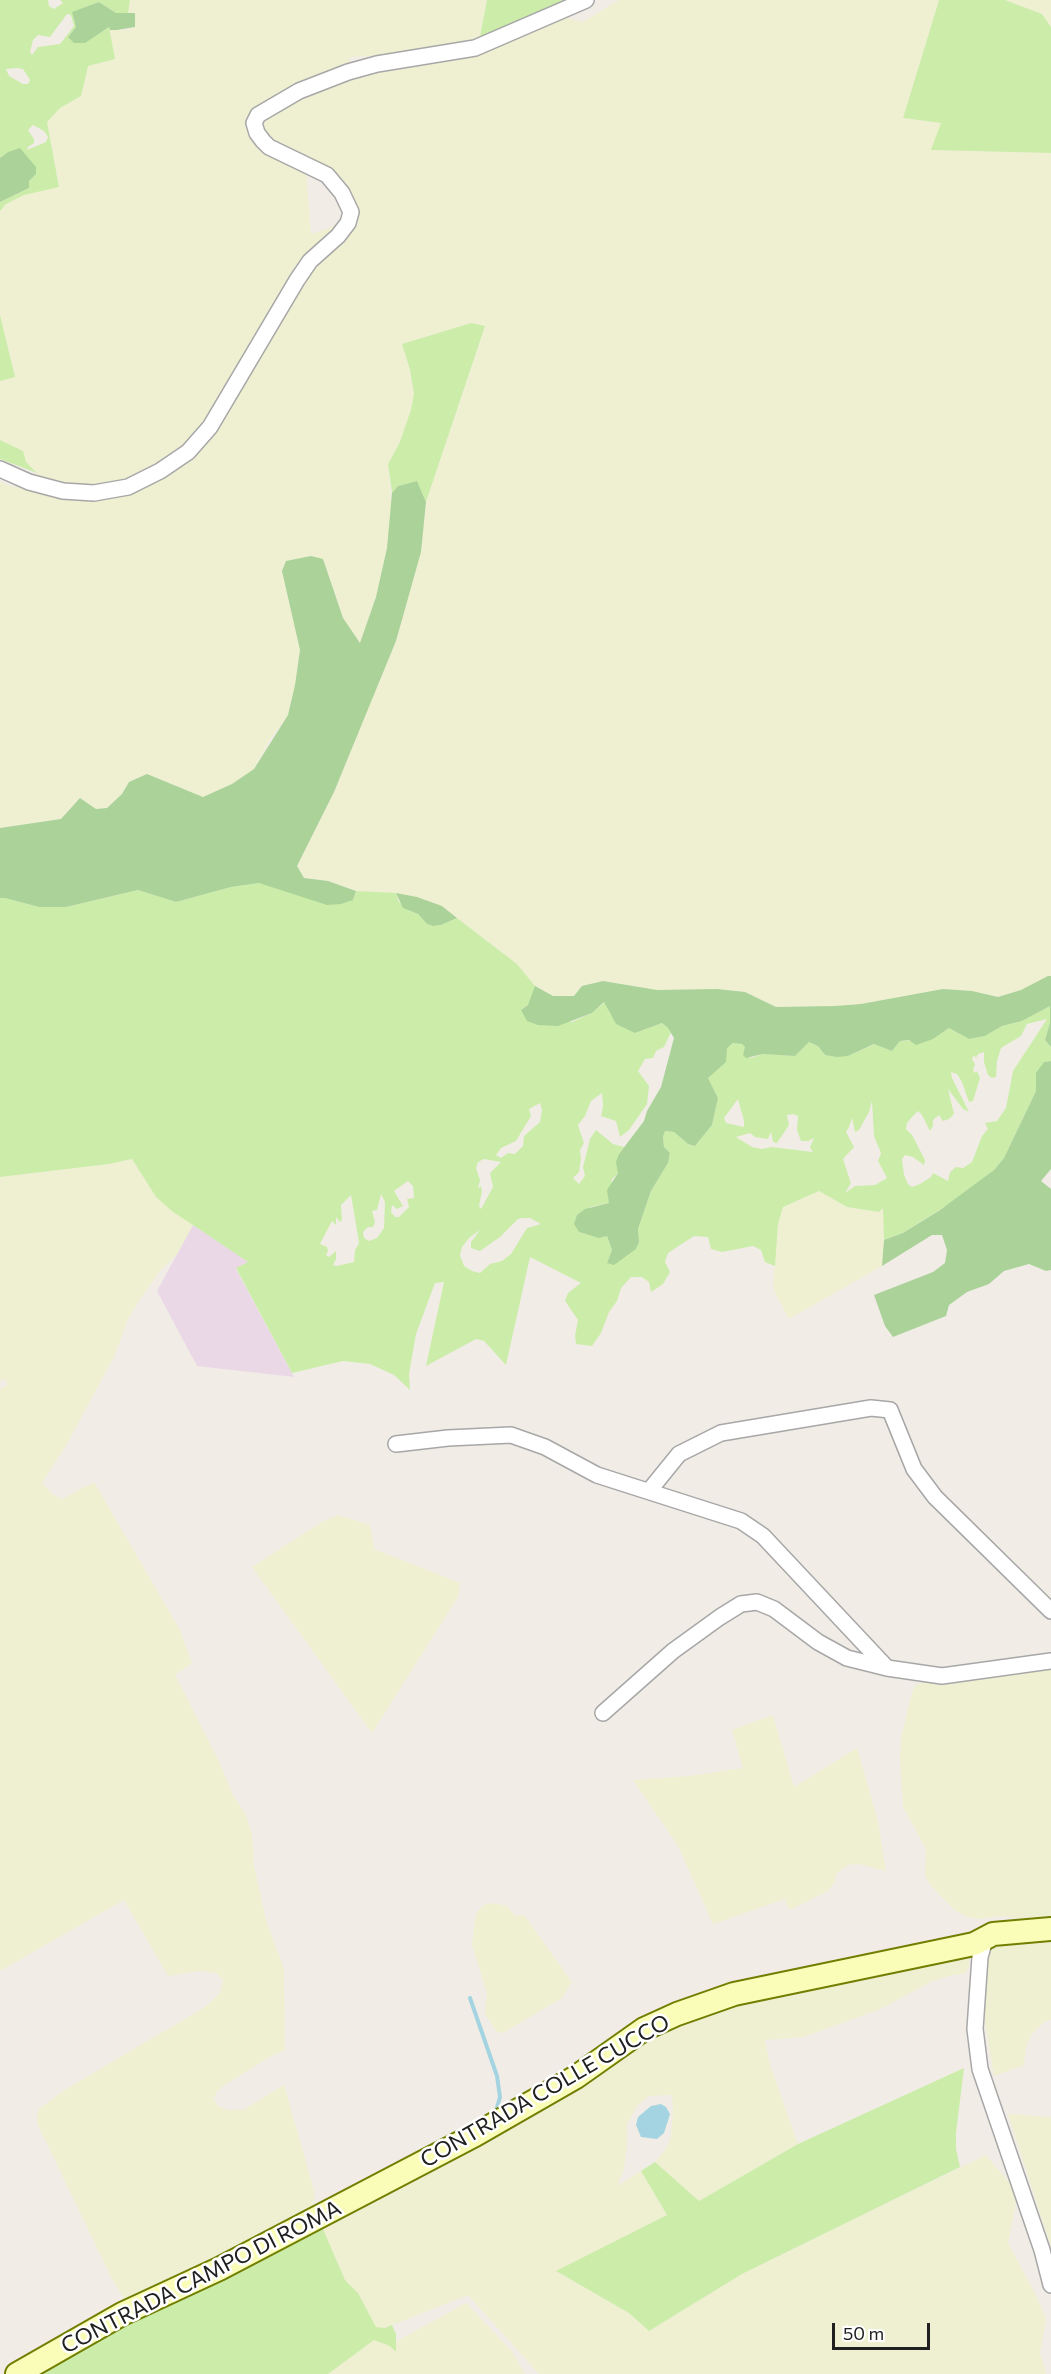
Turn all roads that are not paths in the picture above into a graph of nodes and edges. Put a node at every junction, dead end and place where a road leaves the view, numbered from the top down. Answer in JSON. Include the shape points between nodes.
{"nodes":[{"id":1,"x":586,"y":0,"type":"edge"},
{"id":2,"x":0,"y":469,"type":"edge"},
{"id":3,"x":396,"y":1444,"type":"dead end"},
{"id":4,"x":649,"y":1491,"type":"junction"},
{"id":5,"x":1051,"y":1611,"type":"edge"},
{"id":6,"x":1051,"y":1661,"type":"edge"},
{"id":7,"x":887,"y":1668,"type":"junction"},
{"id":8,"x":603,"y":1713,"type":"dead end"},
{"id":9,"x":1051,"y":1929,"type":"edge"},
{"id":10,"x":985,"y":1939,"type":"junction"},
{"id":11,"x":386,"y":2182,"type":"joint"},
{"id":12,"x":1051,"y":2285,"type":"edge"},
{"id":13,"x":17,"y":2374,"type":"edge"}],
"edges":[{"from":1,"to":2,"type":"street","via":[[475,48],[348,72],[298,92],[258,115],[254,123],[263,141],[327,175],[351,212],[338,236],[310,261],[297,280],[210,428],[188,452],[160,471],[128,487],[94,494],[29,482]]},
{"from":3,"to":4,"type":"street","via":[[511,1434],[597,1474]]},
{"from":4,"to":5,"type":"street","via":[[679,1454],[721,1433],[871,1408],[890,1410],[914,1469],[935,1497]]},
{"from":4,"to":7,"type":"street","via":[[741,1521],[763,1536]]},
{"from":6,"to":7,"type":"street","via":[[942,1676]]},
{"from":7,"to":8,"type":"street","via":[[847,1658],[774,1609],[757,1602],[741,1604],[673,1651]]},
{"from":9,"to":10,"type":"street","name":"CONTRADA COLLE CUCCO","via":[[993,1934]]},
{"from":10,"to":11,"type":"street","name":"CONTRADA COLLE CUCCO","via":[[734,1994],[677,2014],[644,2029],[576,2077],[480,2133]]},
{"from":10,"to":12,"type":"street","via":[[975,2029],[980,2069]]},
{"from":11,"to":13,"type":"street","name":"CONTRADA CAMPO DI ROMA","via":[[219,2269],[122,2314]]}]}
